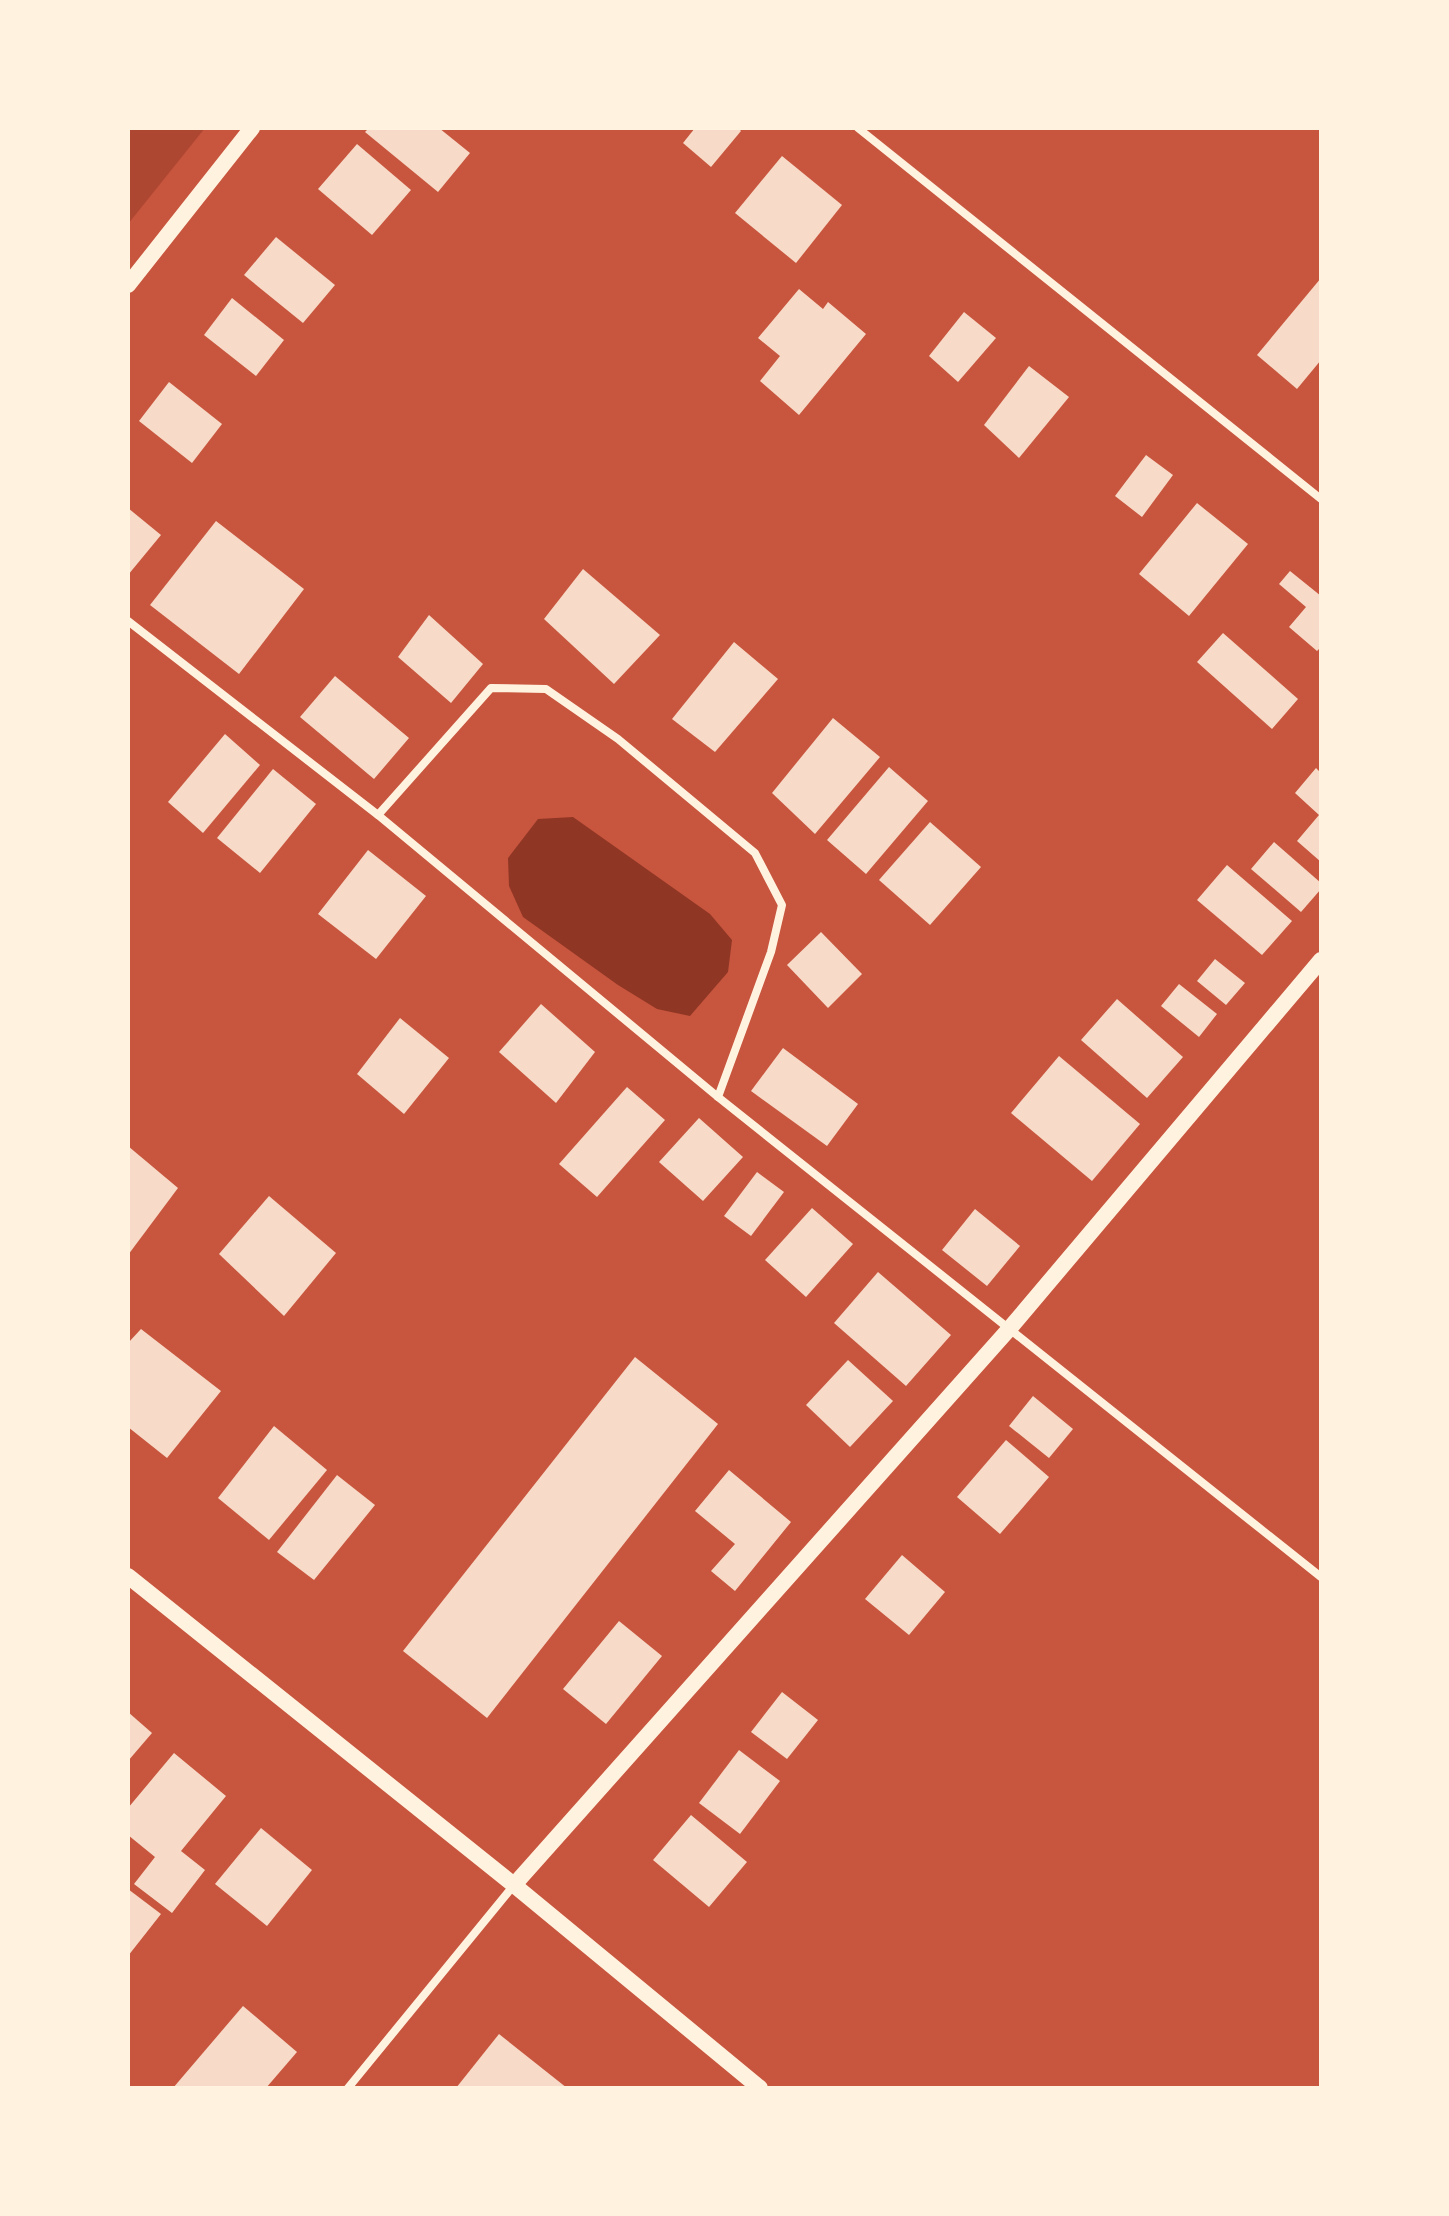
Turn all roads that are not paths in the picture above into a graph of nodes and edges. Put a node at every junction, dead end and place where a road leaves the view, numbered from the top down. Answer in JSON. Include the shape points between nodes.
{"nodes":[{"id":1,"x":252,"y":128,"type":"edge"},
{"id":2,"x":858,"y":128,"type":"edge"},
{"id":3,"x":128,"y":285,"type":"edge"},
{"id":4,"x":1321,"y":499,"type":"edge"},
{"id":5,"x":128,"y":621,"type":"edge"},
{"id":6,"x":378,"y":815,"type":"junction"},
{"id":7,"x":1321,"y":960,"type":"edge"},
{"id":8,"x":718,"y":1097,"type":"junction"},
{"id":9,"x":1010,"y":1328,"type":"junction"},
{"id":10,"x":128,"y":1576,"type":"edge"},
{"id":11,"x":1321,"y":1577,"type":"edge"},
{"id":12,"x":514,"y":1885,"type":"junction"},
{"id":13,"x":348,"y":2088,"type":"edge"},
{"id":14,"x":760,"y":2088,"type":"edge"}],
"edges":[{"from":1,"to":3,"type":"main road"},
{"from":2,"to":4,"type":"street"},
{"from":5,"to":6,"type":"street"},
{"from":6,"to":8,"type":"street"},
{"from":6,"to":8,"type":"street","via":[[491,688],[546,689],[630,749],[755,853],[782,905],[771,952]]},
{"from":7,"to":9,"type":"main road"},
{"from":8,"to":9,"type":"street"},
{"from":9,"to":11,"type":"street"},
{"from":9,"to":12,"type":"main road"},
{"from":10,"to":12,"type":"main road"},
{"from":12,"to":13,"type":"street"},
{"from":12,"to":14,"type":"main road"}]}
